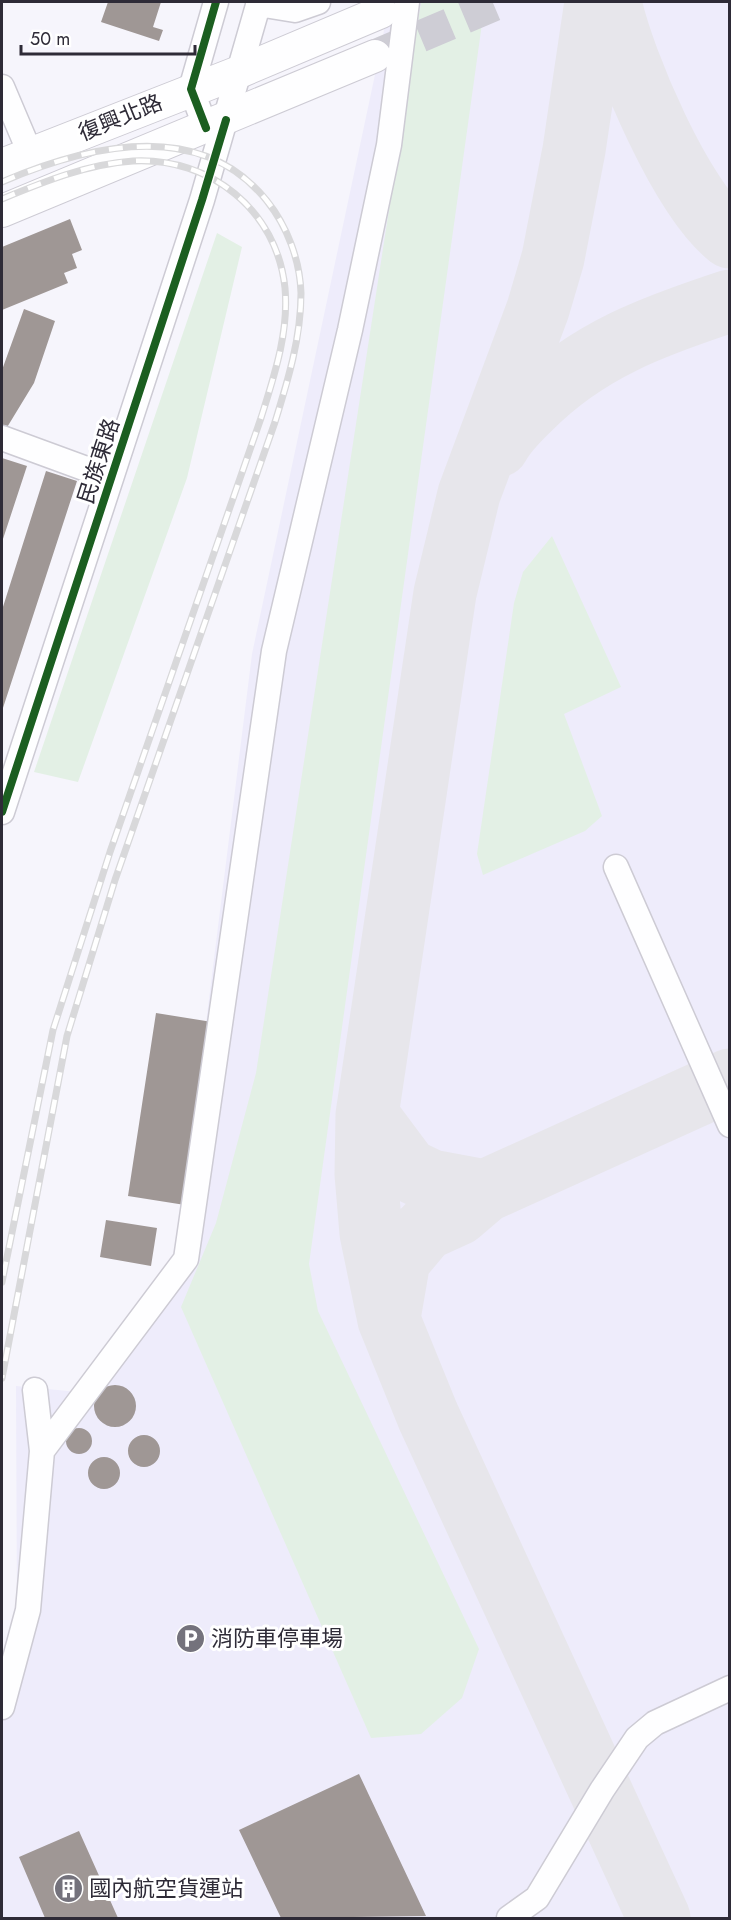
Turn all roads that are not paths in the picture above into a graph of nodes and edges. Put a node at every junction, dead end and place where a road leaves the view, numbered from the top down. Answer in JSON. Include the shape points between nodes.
{"nodes":[{"id":1,"x":216,"y":2,"type":"edge"},
{"id":2,"x":318,"y":2,"type":"edge"},
{"id":3,"x":258,"y":3,"type":"edge"},
{"id":4,"x":394,"y":7,"type":"edge"},
{"id":5,"x":375,"y":56,"type":"tunnel mouth"},
{"id":6,"x":239,"y":72,"type":"junction"},
{"id":7,"x":2,"y":87,"type":"edge"},
{"id":8,"x":191,"y":89,"type":"junction"},
{"id":9,"x":216,"y":124,"type":"junction"},
{"id":10,"x":30,"y":153,"type":"junction"},
{"id":11,"x":2,"y":165,"type":"edge"},
{"id":12,"x":2,"y":212,"type":"edge"},
{"id":13,"x":2,"y":438,"type":"edge"},
{"id":14,"x":111,"y":478,"type":"junction"},
{"id":15,"x":6,"y":786,"type":"edge"},
{"id":16,"x":2,"y":812,"type":"edge"},
{"id":17,"x":616,"y":867,"type":"dead end"},
{"id":18,"x":729,"y":1125,"type":"edge"},
{"id":19,"x":35,"y":1390,"type":"dead end"},
{"id":20,"x":42,"y":1451,"type":"junction"},
{"id":21,"x":729,"y":1688,"type":"edge"},
{"id":22,"x":2,"y":1707,"type":"edge"},
{"id":23,"x":509,"y":1918,"type":"edge"}],
"edges":[{"from":1,"to":8,"type":"street"},
{"from":2,"to":3,"type":"street","via":[[295,10]]},
{"from":3,"to":6,"type":"street","name":"民族東路"},
{"from":4,"to":6,"type":"main road","name":"復興北路"},
{"from":4,"to":20,"type":"street","via":[[389,145],[274,651],[186,1259]]},
{"from":5,"to":9,"type":"main road","name":"復興北路"},
{"from":6,"to":8,"type":"main road","name":"復興北路"},
{"from":6,"to":9,"type":"street","name":"民族東路"},
{"from":7,"to":10,"type":"street"},
{"from":8,"to":9,"type":"street"},
{"from":8,"to":10,"type":"main road","name":"復興北路"},
{"from":9,"to":12,"type":"main road","name":"復興北路"},
{"from":9,"to":14,"type":"street","name":"民族東路","via":[[202,200]]},
{"from":10,"to":11,"type":"main road","name":"復興北路"},
{"from":13,"to":14,"type":"street"},
{"from":14,"to":15,"type":"street","name":"民族東路"},
{"from":15,"to":16,"type":"street","name":"民族東路"},
{"from":17,"to":18,"type":"street"},
{"from":19,"to":20,"type":"street"},
{"from":20,"to":22,"type":"street","via":[[28,1610]]},
{"from":21,"to":23,"type":"street","via":[[655,1723],[637,1738],[537,1898]]}]}
